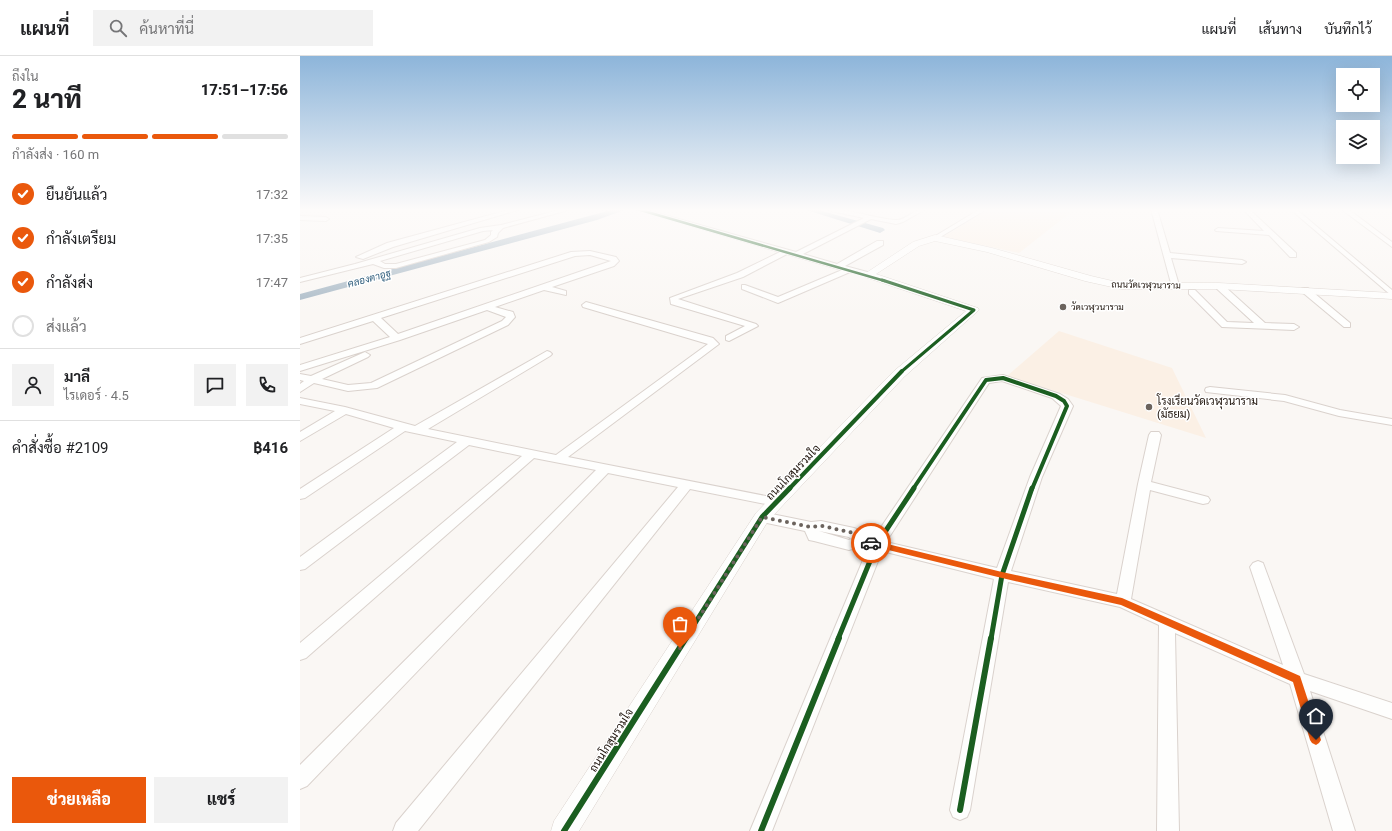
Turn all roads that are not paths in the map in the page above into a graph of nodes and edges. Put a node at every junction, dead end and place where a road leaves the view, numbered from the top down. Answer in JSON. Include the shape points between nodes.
{"nodes":[{"id":1,"x":390,"y":245,"type":"edge"},
{"id":2,"x":427,"y":245,"type":"edge"},
{"id":3,"x":475,"y":245,"type":"edge"},
{"id":4,"x":764,"y":245,"type":"edge"},
{"id":5,"x":809,"y":245,"type":"edge"},
{"id":6,"x":876,"y":245,"type":"edge"},
{"id":7,"x":914,"y":245,"type":"edge"},
{"id":8,"x":966,"y":245,"type":"edge"},
{"id":9,"x":1163,"y":245,"type":"edge"},
{"id":10,"x":1282,"y":245,"type":"edge"},
{"id":11,"x":1335,"y":245,"type":"edge"},
{"id":12,"x":792,"y":253,"type":"junction"},
{"id":13,"x":1166,"y":255,"type":"junction"},
{"id":14,"x":1292,"y":255,"type":"dead end"},
{"id":15,"x":373,"y":261,"type":"junction"},
{"id":16,"x":1242,"y":262,"type":"dead end"},
{"id":17,"x":837,"y":267,"type":"junction"},
{"id":18,"x":315,"y":268,"type":"dead end"},
{"id":19,"x":848,"y":270,"type":"junction"},
{"id":20,"x":868,"y":275,"type":"junction"},
{"id":21,"x":300,"y":280,"type":"edge"},
{"id":22,"x":1175,"y":285,"type":"junction"},
{"id":23,"x":1219,"y":286,"type":"junction"},
{"id":24,"x":544,"y":287,"type":"junction"},
{"id":25,"x":745,"y":288,"type":"dead end"},
{"id":26,"x":1305,"y":290,"type":"junction"},
{"id":27,"x":1192,"y":292,"type":"dead end"},
{"id":28,"x":563,"y":293,"type":"dead end"},
{"id":29,"x":1392,"y":295,"type":"edge"},
{"id":30,"x":778,"y":300,"type":"junction"},
{"id":31,"x":764,"y":304,"type":"dead end"},
{"id":32,"x":586,"y":305,"type":"dead end"},
{"id":33,"x":486,"y":307,"type":"junction"},
{"id":34,"x":374,"y":318,"type":"junction"},
{"id":35,"x":1347,"y":325,"type":"dead end"},
{"id":36,"x":1262,"y":326,"type":"junction"},
{"id":37,"x":1294,"y":327,"type":"dead end"},
{"id":38,"x":397,"y":338,"type":"junction"},
{"id":39,"x":729,"y":338,"type":"dead end"},
{"id":40,"x":300,"y":341,"type":"edge"},
{"id":41,"x":383,"y":343,"type":"junction"},
{"id":42,"x":547,"y":354,"type":"dead end"},
{"id":43,"x":300,"y":368,"type":"edge"},
{"id":44,"x":300,"y":377,"type":"edge"},
{"id":45,"x":312,"y":380,"type":"junction"},
{"id":46,"x":300,"y":389,"type":"edge"},
{"id":47,"x":1210,"y":390,"type":"dead end"},
{"id":48,"x":300,"y":401,"type":"edge"},
{"id":49,"x":345,"y":410,"type":"junction"},
{"id":50,"x":1392,"y":422,"type":"edge"},
{"id":51,"x":403,"y":427,"type":"junction"},
{"id":52,"x":419,"y":429,"type":"junction"},
{"id":53,"x":1155,"y":435,"type":"dead end"},
{"id":54,"x":300,"y":437,"type":"edge"},
{"id":55,"x":467,"y":441,"type":"junction"},
{"id":56,"x":531,"y":454,"type":"junction"},
{"id":57,"x":558,"y":459,"type":"junction"},
{"id":58,"x":606,"y":468,"type":"junction"},
{"id":59,"x":687,"y":484,"type":"junction"},
{"id":60,"x":1144,"y":484,"type":"junction"},
{"id":61,"x":300,"y":495,"type":"edge"},
{"id":62,"x":1204,"y":500,"type":"dead end"},
{"id":63,"x":776,"y":502,"type":"junction"},
{"id":64,"x":762,"y":517,"type":"junction"},
{"id":65,"x":869,"y":542,"type":"junction"},
{"id":66,"x":300,"y":565,"type":"edge"},
{"id":67,"x":1258,"y":567,"type":"dead end"},
{"id":68,"x":1002,"y":575,"type":"junction"},
{"id":69,"x":1122,"y":602,"type":"junction"},
{"id":70,"x":1167,"y":621,"type":"junction"},
{"id":71,"x":300,"y":653,"type":"edge"},
{"id":72,"x":1297,"y":679,"type":"junction"},
{"id":73,"x":1392,"y":711,"type":"edge"},
{"id":74,"x":300,"y":779,"type":"edge"},
{"id":75,"x":960,"y":810,"type":"dead end"},
{"id":76,"x":404,"y":831,"type":"edge"},
{"id":77,"x":564,"y":831,"type":"edge"},
{"id":78,"x":761,"y":831,"type":"edge"},
{"id":79,"x":1168,"y":831,"type":"edge"},
{"id":80,"x":1344,"y":831,"type":"edge"}],
"edges":[{"from":1,"to":18,"type":"street","via":[[364,256]]},
{"from":2,"to":15,"type":"street"},
{"from":3,"to":15,"type":"street","via":[[390,267]]},
{"from":4,"to":12,"type":"street"},
{"from":5,"to":12,"type":"street"},
{"from":6,"to":17,"type":"street"},
{"from":7,"to":20,"type":"street"},
{"from":8,"to":22,"type":"street","name":"ถนนวัดเวฬุวนาราม","via":[[1106,284]]},
{"from":9,"to":13,"type":"street"},
{"from":10,"to":14,"type":"street"},
{"from":11,"to":29,"type":"street"},
{"from":12,"to":17,"type":"street"},
{"from":12,"to":39,"type":"street","via":[[740,275],[674,298],[674,302],[753,326]]},
{"from":13,"to":16,"type":"street"},
{"from":13,"to":22,"type":"street"},
{"from":15,"to":21,"type":"street"},
{"from":17,"to":19,"type":"street"},
{"from":19,"to":20,"type":"street"},
{"from":19,"to":30,"type":"street"},
{"from":20,"to":63,"type":"street","name":"ถนนโกสุมรวมใจ","via":[[974,310],[899,374]]},
{"from":22,"to":23,"type":"street","name":"ถนนวัดเวฬุวนาราม"},
{"from":23,"to":26,"type":"street","name":"ถนนวัดเวฬุวนาราม"},
{"from":23,"to":36,"type":"street"},
{"from":24,"to":28,"type":"street"},
{"from":24,"to":33,"type":"street"},
{"from":24,"to":34,"type":"street","via":[[615,261],[590,253],[574,254]]},
{"from":25,"to":30,"type":"street"},
{"from":26,"to":29,"type":"street","name":"ถนนวัดเวฬุวนาราม"},
{"from":26,"to":35,"type":"street"},
{"from":27,"to":36,"type":"street","via":[[1225,325]]},
{"from":30,"to":31,"type":"street"},
{"from":32,"to":57,"type":"street","via":[[710,340],[714,344]]},
{"from":33,"to":38,"type":"street"},
{"from":33,"to":45,"type":"street","via":[[510,314],[511,317],[505,323],[373,386],[348,388]]},
{"from":34,"to":38,"type":"street"},
{"from":34,"to":40,"type":"street"},
{"from":36,"to":37,"type":"street"},
{"from":38,"to":41,"type":"street"},
{"from":41,"to":43,"type":"street"},
{"from":41,"to":45,"type":"street"},
{"from":42,"to":52,"type":"street"},
{"from":44,"to":45,"type":"street"},
{"from":45,"to":46,"type":"street"},
{"from":47,"to":50,"type":"street","via":[[1285,398],[1339,414]]},
{"from":48,"to":49,"type":"street"},
{"from":49,"to":51,"type":"street"},
{"from":49,"to":54,"type":"street"},
{"from":51,"to":52,"type":"street"},
{"from":51,"to":61,"type":"street"},
{"from":52,"to":55,"type":"street"},
{"from":53,"to":60,"type":"street"},
{"from":55,"to":56,"type":"street"},
{"from":55,"to":66,"type":"street"},
{"from":56,"to":57,"type":"street"},
{"from":56,"to":71,"type":"street"},
{"from":57,"to":58,"type":"street"},
{"from":58,"to":59,"type":"street"},
{"from":58,"to":74,"type":"street"},
{"from":59,"to":63,"type":"street"},
{"from":59,"to":76,"type":"street"},
{"from":60,"to":62,"type":"street"},
{"from":60,"to":69,"type":"street"},
{"from":63,"to":64,"type":"street","name":"ถนนโกสุมรวมใจ"},
{"from":64,"to":65,"type":"street","via":[[811,527],[814,536],[849,545]]},
{"from":64,"to":77,"type":"street","name":"ถนนโกสุมรวมใจ"},
{"from":65,"to":68,"type":"street"},
{"from":65,"to":68,"type":"street","via":[[986,380],[1003,378],[1056,396],[1067,406],[1036,477]]},
{"from":65,"to":78,"type":"street"},
{"from":67,"to":72,"type":"street"},
{"from":68,"to":69,"type":"street"},
{"from":68,"to":75,"type":"street"},
{"from":69,"to":70,"type":"street"},
{"from":70,"to":72,"type":"street"},
{"from":70,"to":79,"type":"street"},
{"from":72,"to":73,"type":"street"},
{"from":72,"to":80,"type":"street"}]}
